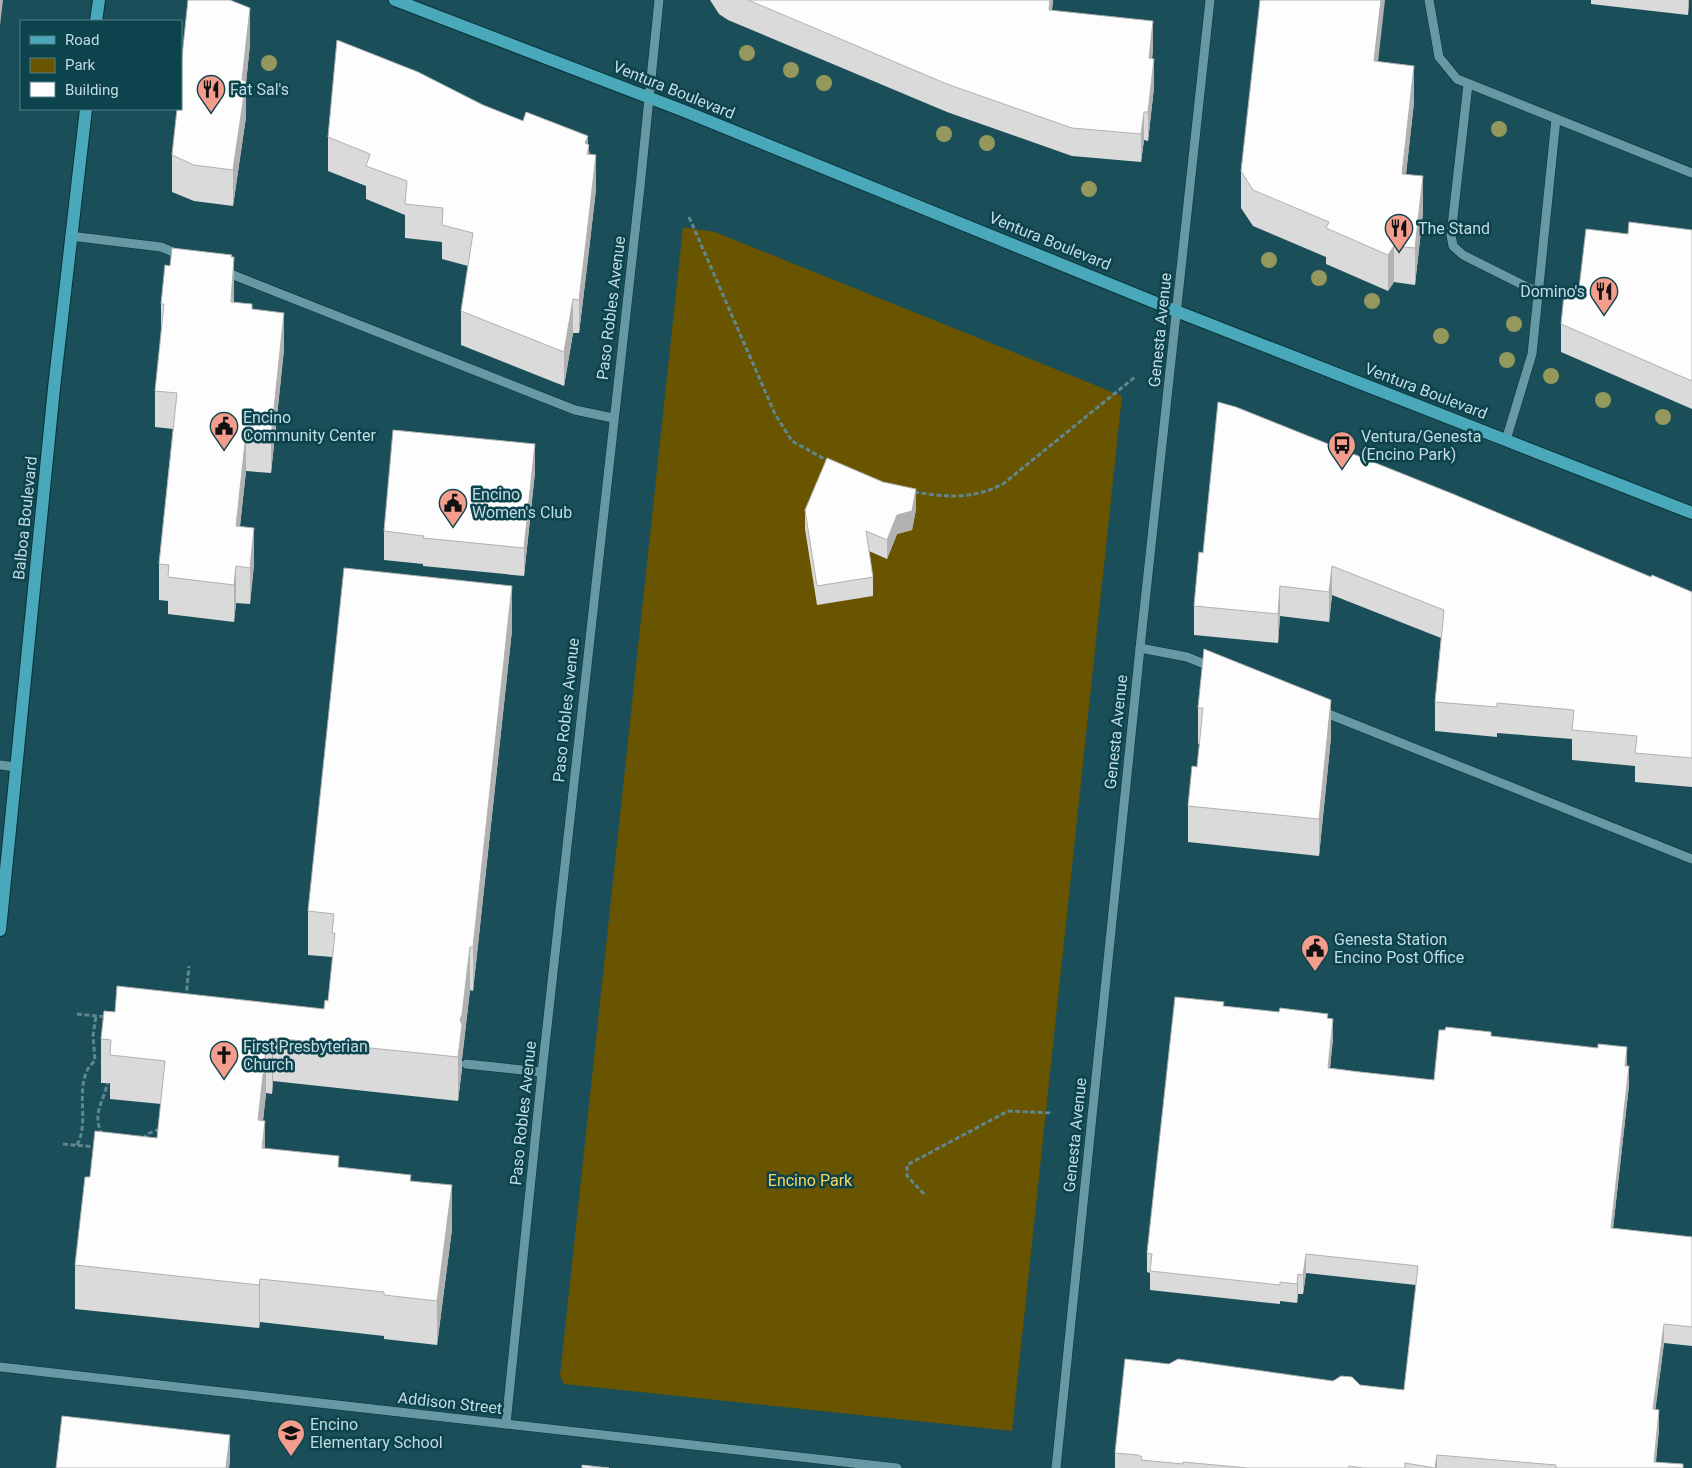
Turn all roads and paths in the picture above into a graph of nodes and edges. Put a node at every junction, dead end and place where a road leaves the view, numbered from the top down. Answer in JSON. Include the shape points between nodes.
{"nodes":[{"id":1,"x":99,"y":0,"type":"edge"},
{"id":2,"x":395,"y":0,"type":"edge"},
{"id":3,"x":659,"y":0,"type":"edge"},
{"id":4,"x":1210,"y":0,"type":"edge"},
{"id":5,"x":1429,"y":0,"type":"edge"},
{"id":6,"x":96,"y":20,"type":"edge"},
{"id":7,"x":1468,"y":84,"type":"junction"},
{"id":8,"x":648,"y":97,"type":"junction"},
{"id":9,"x":86,"y":110,"type":"edge"},
{"id":10,"x":1556,"y":119,"type":"junction"},
{"id":11,"x":1692,"y":173,"type":"edge"},
{"id":12,"x":689,"y":218,"type":"dead end"},
{"id":13,"x":70,"y":236,"type":"junction"},
{"id":14,"x":196,"y":261,"type":"edge"},
{"id":15,"x":214,"y":268,"type":"edge"},
{"id":16,"x":1539,"y":293,"type":"junction"},
{"id":17,"x":1176,"y":311,"type":"junction"},
{"id":18,"x":1135,"y":377,"type":"dead end"},
{"id":19,"x":613,"y":418,"type":"junction"},
{"id":20,"x":1506,"y":440,"type":"junction"},
{"id":21,"x":835,"y":464,"type":"edge"},
{"id":22,"x":907,"y":491,"type":"edge"},
{"id":23,"x":1692,"y":514,"type":"edge"},
{"id":24,"x":1140,"y":648,"type":"junction"},
{"id":25,"x":1224,"y":672,"type":"edge"},
{"id":26,"x":1316,"y":709,"type":"edge"},
{"id":27,"x":0,"y":765,"type":"edge"},
{"id":28,"x":16,"y":767,"type":"junction"},
{"id":29,"x":1692,"y":859,"type":"edge"},
{"id":30,"x":0,"y":930,"type":"edge"},
{"id":31,"x":189,"y":966,"type":"dead end"},
{"id":32,"x":186,"y":1004,"type":"edge"},
{"id":33,"x":77,"y":1014,"type":"dead end"},
{"id":34,"x":96,"y":1016,"type":"junction"},
{"id":35,"x":115,"y":1018,"type":"edge"},
{"id":36,"x":466,"y":1064,"type":"dead end"},
{"id":37,"x":109,"y":1071,"type":"edge"},
{"id":38,"x":542,"y":1072,"type":"junction"},
{"id":39,"x":1052,"y":1113,"type":"dead end"},
{"id":40,"x":160,"y":1129,"type":"edge"},
{"id":41,"x":104,"y":1139,"type":"edge"},
{"id":42,"x":142,"y":1142,"type":"edge"},
{"id":43,"x":63,"y":1144,"type":"dead end"},
{"id":44,"x":77,"y":1145,"type":"junction"},
{"id":45,"x":97,"y":1147,"type":"edge"},
{"id":46,"x":924,"y":1194,"type":"dead end"},
{"id":47,"x":0,"y":1367,"type":"edge"},
{"id":48,"x":506,"y":1424,"type":"junction"},
{"id":49,"x":896,"y":1468,"type":"edge"},
{"id":50,"x":1056,"y":1468,"type":"edge"}],
"edges":[{"from":1,"to":6,"type":"main road"},
{"from":2,"to":8,"type":"main road","name":"Ventura Boulevard"},
{"from":3,"to":8,"type":"street","name":"Paso Robles Avenue"},
{"from":4,"to":17,"type":"street","name":"Genesta Avenue"},
{"from":5,"to":7,"type":"street","via":[[1439,57],[1457,79]]},
{"from":7,"to":10,"type":"street"},
{"from":7,"to":16,"type":"street","via":[[1451,235],[1453,246],[1463,256]]},
{"from":8,"to":17,"type":"main road","name":"Ventura Boulevard"},
{"from":8,"to":19,"type":"street","name":"Paso Robles Avenue"},
{"from":9,"to":13,"type":"main road","name":"Balboa Boulevard"},
{"from":10,"to":11,"type":"street"},
{"from":10,"to":16,"type":"street"},
{"from":12,"to":21,"type":"path","via":[[775,414],[792,441]]},
{"from":13,"to":14,"type":"street","via":[[161,247]]},
{"from":13,"to":28,"type":"main road","name":"Balboa Boulevard"},
{"from":15,"to":19,"type":"street","via":[[575,410]]},
{"from":16,"to":20,"type":"street","via":[[1532,354]]},
{"from":17,"to":20,"type":"main road","name":"Ventura Boulevard"},
{"from":17,"to":24,"type":"street","name":"Genesta Avenue"},
{"from":18,"to":22,"type":"path","via":[[1003,484],[983,494],[952,498]]},
{"from":19,"to":38,"type":"street","name":"Paso Robles Avenue"},
{"from":20,"to":23,"type":"main road","name":"Ventura Boulevard"},
{"from":24,"to":25,"type":"street","via":[[1187,657]]},
{"from":24,"to":50,"type":"street","name":"Genesta Avenue"},
{"from":26,"to":29,"type":"street"},
{"from":27,"to":28,"type":"street"},
{"from":28,"to":30,"type":"main road","name":"Balboa Boulevard"},
{"from":31,"to":32,"type":"path"},
{"from":33,"to":34,"type":"path"},
{"from":34,"to":35,"type":"path"},
{"from":34,"to":44,"type":"path","via":[[93,1036],[96,1060],[86,1072],[82,1102],[83,1134]]},
{"from":36,"to":38,"type":"street"},
{"from":37,"to":41,"type":"path","via":[[96,1123]]},
{"from":38,"to":48,"type":"street","name":"Paso Robles Avenue"},
{"from":39,"to":46,"type":"path","via":[[1008,1111],[907,1165],[908,1176]]},
{"from":40,"to":42,"type":"path","via":[[147,1134]]},
{"from":43,"to":44,"type":"path"},
{"from":44,"to":45,"type":"path"},
{"from":47,"to":48,"type":"street","name":"Addison Street"},
{"from":48,"to":49,"type":"street","name":"Addison Street"}]}
